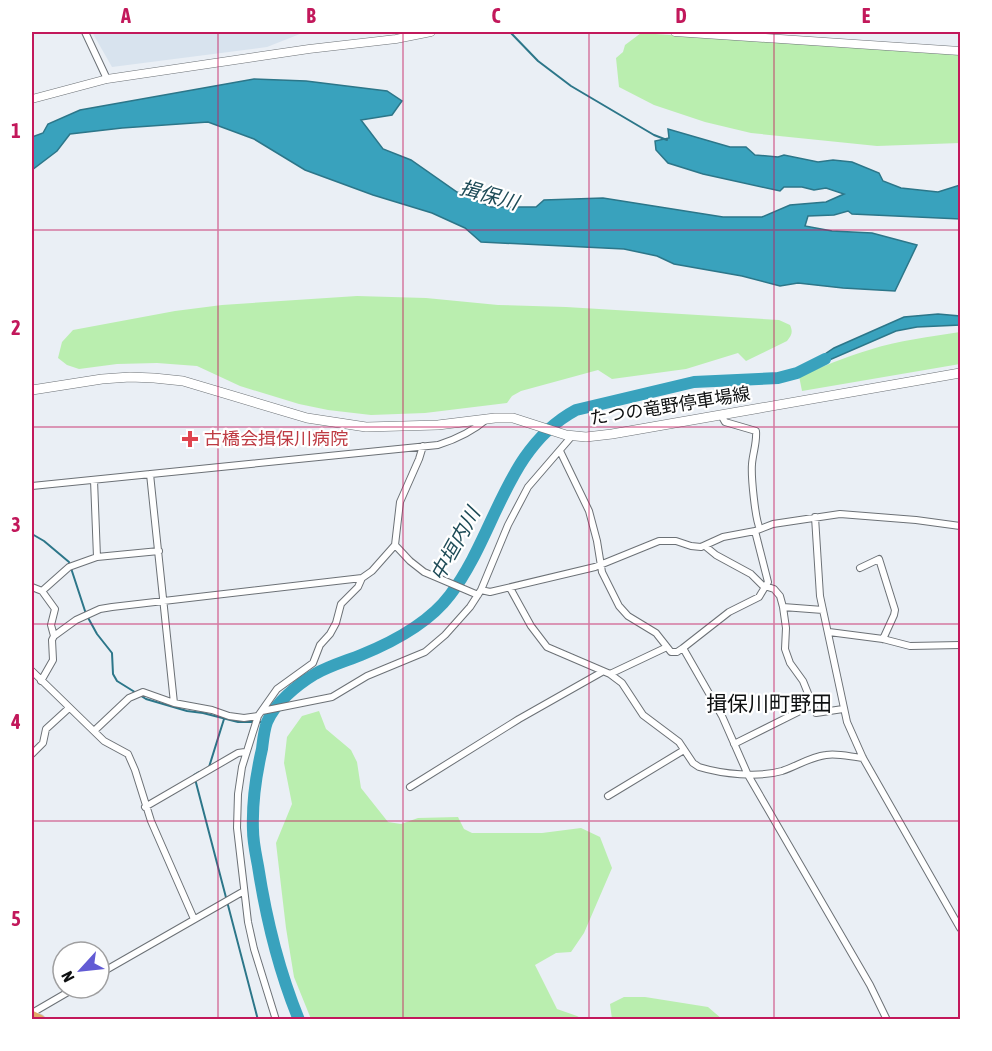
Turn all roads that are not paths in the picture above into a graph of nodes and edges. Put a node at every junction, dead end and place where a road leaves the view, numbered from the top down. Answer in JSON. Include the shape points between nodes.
{"nodes":[{"id":1,"x":85,"y":32,"type":"edge"},
{"id":2,"x":431,"y":32,"type":"edge"},
{"id":3,"x":675,"y":32,"type":"edge"},
{"id":4,"x":960,"y":51,"type":"edge"},
{"id":5,"x":107,"y":79,"type":"junction"},
{"id":6,"x":32,"y":99,"type":"edge"},
{"id":7,"x":960,"y":373,"type":"edge"},
{"id":8,"x":32,"y":390,"type":"edge"},
{"id":9,"x":721,"y":415,"type":"junction"},
{"id":10,"x":488,"y":419,"type":"junction"},
{"id":11,"x":569,"y":435,"type":"junction"},
{"id":12,"x":423,"y":446,"type":"junction"},
{"id":13,"x":560,"y":451,"type":"junction"},
{"id":14,"x":150,"y":474,"type":"junction"},
{"id":15,"x":94,"y":480,"type":"junction"},
{"id":16,"x":32,"y":486,"type":"edge"},
{"id":17,"x":815,"y":517,"type":"junction"},
{"id":18,"x":960,"y":526,"type":"edge"},
{"id":19,"x":758,"y":530,"type":"junction"},
{"id":20,"x":395,"y":545,"type":"junction"},
{"id":21,"x":705,"y":546,"type":"junction"},
{"id":22,"x":159,"y":551,"type":"junction"},
{"id":23,"x":97,"y":557,"type":"junction"},
{"id":24,"x":600,"y":565,"type":"junction"},
{"id":25,"x":860,"y":568,"type":"dead end"},
{"id":26,"x":362,"y":578,"type":"junction"},
{"id":27,"x":765,"y":586,"type":"junction"},
{"id":28,"x":32,"y":587,"type":"edge"},
{"id":29,"x":510,"y":588,"type":"junction"},
{"id":30,"x":42,"y":591,"type":"junction"},
{"id":31,"x":478,"y":593,"type":"junction"},
{"id":32,"x":164,"y":600,"type":"junction"},
{"id":33,"x":783,"y":607,"type":"junction"},
{"id":34,"x":823,"y":610,"type":"junction"},
{"id":35,"x":829,"y":632,"type":"junction"},
{"id":36,"x":54,"y":636,"type":"junction"},
{"id":37,"x":883,"y":639,"type":"junction"},
{"id":38,"x":960,"y":645,"type":"edge"},
{"id":39,"x":667,"y":647,"type":"junction"},
{"id":40,"x":683,"y":648,"type":"junction"},
{"id":41,"x":32,"y":671,"type":"edge"},
{"id":42,"x":602,"y":672,"type":"junction"},
{"id":43,"x":610,"y":674,"type":"junction"},
{"id":44,"x":41,"y":681,"type":"junction"},
{"id":45,"x":174,"y":703,"type":"junction"},
{"id":46,"x":812,"y":705,"type":"junction"},
{"id":47,"x":69,"y":708,"type":"junction"},
{"id":48,"x":843,"y":709,"type":"junction"},
{"id":49,"x":261,"y":712,"type":"junction"},
{"id":50,"x":94,"y":731,"type":"junction"},
{"id":51,"x":734,"y":744,"type":"junction"},
{"id":52,"x":684,"y":750,"type":"junction"},
{"id":53,"x":245,"y":752,"type":"junction"},
{"id":54,"x":32,"y":754,"type":"edge"},
{"id":55,"x":863,"y":758,"type":"junction"},
{"id":56,"x":748,"y":775,"type":"junction"},
{"id":57,"x":410,"y":786,"type":"dead end"},
{"id":58,"x":608,"y":796,"type":"dead end"},
{"id":59,"x":146,"y":807,"type":"junction"},
{"id":60,"x":244,"y":891,"type":"junction"},
{"id":61,"x":194,"y":919,"type":"junction"},
{"id":62,"x":960,"y":927,"type":"edge"},
{"id":63,"x":111,"y":967,"type":"edge"},
{"id":64,"x":55,"y":1000,"type":"edge"},
{"id":65,"x":32,"y":1014,"type":"edge"},
{"id":66,"x":40,"y":1020,"type":"edge"},
{"id":67,"x":276,"y":1020,"type":"edge"},
{"id":68,"x":887,"y":1020,"type":"edge"}],
"edges":[{"from":1,"to":5,"type":"street"},
{"from":2,"to":5,"type":"street"},
{"from":3,"to":4,"type":"street"},
{"from":5,"to":6,"type":"street"},
{"from":7,"to":9,"type":"main road","name":"たつの竜野停車場線"},
{"from":8,"to":10,"type":"main road","name":"たつの竜野停車場線","via":[[130,377],[183,381],[307,418],[366,427]]},
{"from":9,"to":11,"type":"main road","name":"たつの竜野停車場線","via":[[612,434]]},
{"from":9,"to":19,"type":"street","via":[[725,422],[756,431],[752,464]]},
{"from":10,"to":11,"type":"main road","name":"たつの竜野停車場線","via":[[513,418]]},
{"from":10,"to":12,"type":"street","via":[[455,440]]},
{"from":11,"to":13,"type":"street"},
{"from":12,"to":14,"type":"street"},
{"from":12,"to":20,"type":"street","via":[[400,502]]},
{"from":13,"to":24,"type":"street","via":[[589,511]]},
{"from":13,"to":31,"type":"street","via":[[519,501]]},
{"from":14,"to":15,"type":"street"},
{"from":14,"to":22,"type":"street"},
{"from":15,"to":16,"type":"street"},
{"from":15,"to":23,"type":"street"},
{"from":17,"to":18,"type":"street","via":[[852,514]]},
{"from":17,"to":19,"type":"street"},
{"from":17,"to":34,"type":"street"},
{"from":19,"to":21,"type":"street","via":[[723,537]]},
{"from":19,"to":27,"type":"street","via":[[768,582]]},
{"from":20,"to":26,"type":"street"},
{"from":20,"to":31,"type":"street","via":[[424,572]]},
{"from":21,"to":24,"type":"street","via":[[659,541]]},
{"from":21,"to":27,"type":"street"},
{"from":22,"to":23,"type":"street"},
{"from":22,"to":32,"type":"street"},
{"from":23,"to":30,"type":"street","via":[[71,566]]},
{"from":24,"to":29,"type":"street"},
{"from":24,"to":39,"type":"street","via":[[619,606],[656,633]]},
{"from":25,"to":37,"type":"street","via":[[879,559],[885,576],[895,610]]},
{"from":26,"to":32,"type":"street"},
{"from":26,"to":49,"type":"street","via":[[341,604],[336,623],[313,663],[278,689]]},
{"from":27,"to":33,"type":"street","via":[[780,596]]},
{"from":27,"to":40,"type":"street","via":[[759,597],[729,612]]},
{"from":28,"to":30,"type":"street"},
{"from":29,"to":31,"type":"street"},
{"from":29,"to":42,"type":"street","via":[[547,646]]},
{"from":30,"to":36,"type":"street","via":[[55,609],[51,625]]},
{"from":31,"to":49,"type":"street","via":[[445,635],[425,652],[367,676],[332,697]]},
{"from":32,"to":36,"type":"street","via":[[112,606],[76,620]]},
{"from":32,"to":45,"type":"street"},
{"from":33,"to":34,"type":"street"},
{"from":33,"to":46,"type":"street","via":[[785,649]]},
{"from":34,"to":35,"type":"street"},
{"from":35,"to":37,"type":"street"},
{"from":35,"to":48,"type":"street"},
{"from":36,"to":44,"type":"street","via":[[53,660]]},
{"from":37,"to":38,"type":"street","via":[[910,646]]},
{"from":39,"to":40,"type":"street","via":[[671,652]]},
{"from":39,"to":43,"type":"street"},
{"from":40,"to":51,"type":"street"},
{"from":41,"to":44,"type":"street"},
{"from":42,"to":43,"type":"street"},
{"from":42,"to":57,"type":"street"},
{"from":43,"to":52,"type":"street","via":[[622,683],[644,715]]},
{"from":44,"to":47,"type":"street"},
{"from":45,"to":49,"type":"street","via":[[244,718]]},
{"from":45,"to":50,"type":"street","via":[[143,692],[136,694]]},
{"from":46,"to":48,"type":"street","via":[[816,713]]},
{"from":46,"to":51,"type":"street"},
{"from":47,"to":50,"type":"street"},
{"from":47,"to":54,"type":"street","via":[[46,729],[43,743]]},
{"from":48,"to":55,"type":"street"},
{"from":49,"to":53,"type":"street"},
{"from":50,"to":59,"type":"street","via":[[128,754]]},
{"from":51,"to":56,"type":"street"},
{"from":52,"to":56,"type":"street","via":[[699,766]]},
{"from":52,"to":58,"type":"street"},
{"from":53,"to":59,"type":"street"},
{"from":53,"to":60,"type":"street","via":[[236,813]]},
{"from":55,"to":56,"type":"street","via":[[828,754],[784,770]]},
{"from":55,"to":62,"type":"street"},
{"from":56,"to":68,"type":"street"},
{"from":59,"to":61,"type":"street"},
{"from":60,"to":61,"type":"street"},
{"from":60,"to":67,"type":"street","via":[[251,941]]},
{"from":61,"to":63,"type":"street"},
{"from":64,"to":65,"type":"street"},
{"from":65,"to":66,"type":"highway"}]}
